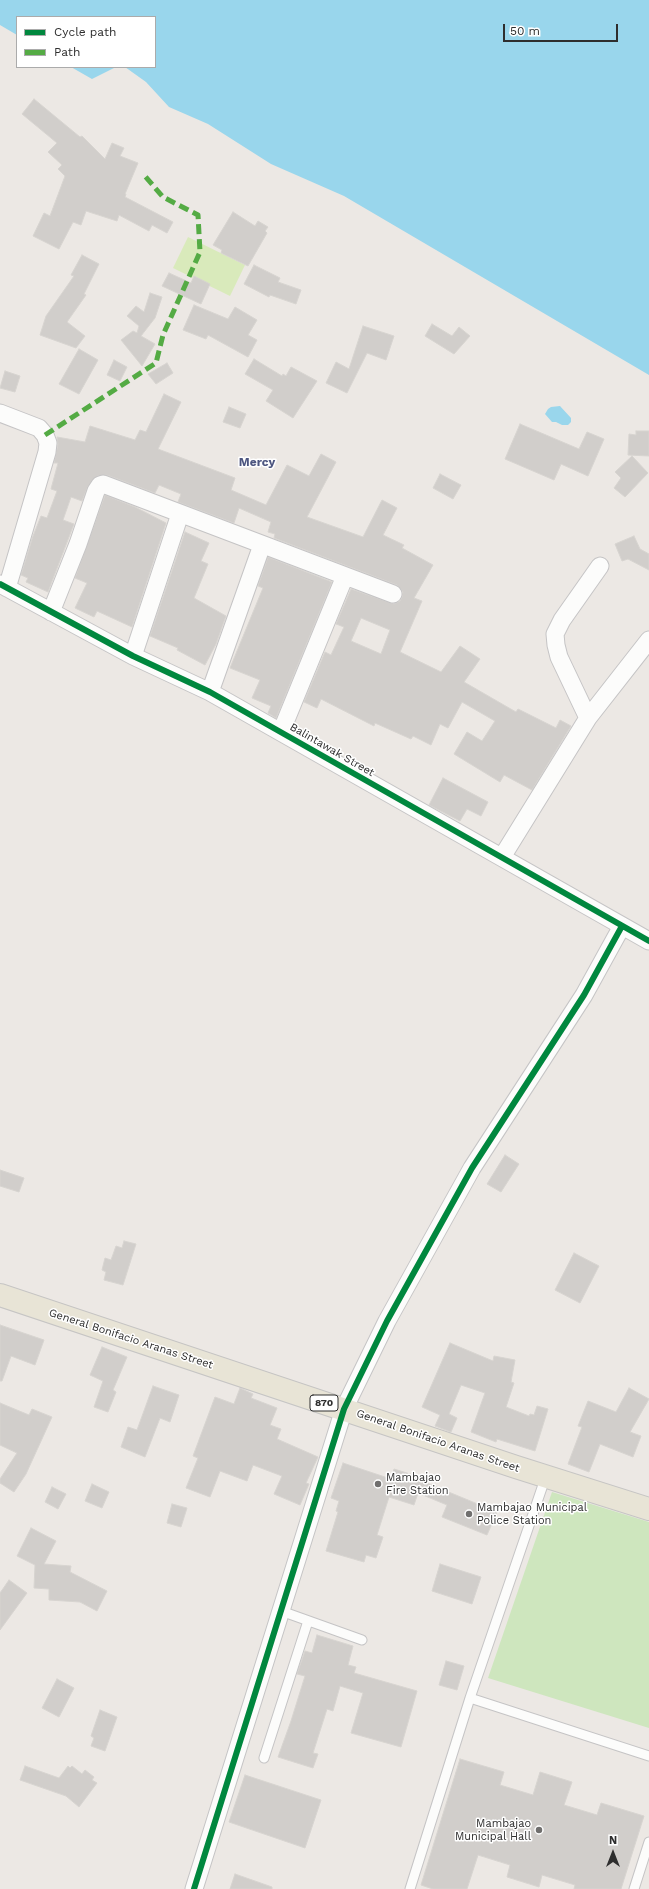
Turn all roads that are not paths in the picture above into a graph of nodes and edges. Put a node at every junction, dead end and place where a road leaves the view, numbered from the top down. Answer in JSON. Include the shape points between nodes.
{"nodes":[{"id":1,"x":0,"y":412,"type":"edge"},
{"id":2,"x":180,"y":514,"type":"junction"},
{"id":3,"x":262,"y":545,"type":"junction"},
{"id":4,"x":600,"y":566,"type":"dead end"},
{"id":5,"x":345,"y":576,"type":"junction"},
{"id":6,"x":3,"y":586,"type":"edge"},
{"id":7,"x":393,"y":594,"type":"dead end"},
{"id":8,"x":51,"y":612,"type":"junction"},
{"id":9,"x":649,"y":640,"type":"edge"},
{"id":10,"x":133,"y":656,"type":"junction"},
{"id":11,"x":210,"y":692,"type":"junction"},
{"id":12,"x":588,"y":718,"type":"junction"},
{"id":13,"x":281,"y":732,"type":"junction"},
{"id":14,"x":502,"y":857,"type":"junction"},
{"id":15,"x":622,"y":926,"type":"junction"},
{"id":16,"x":649,"y":941,"type":"edge"},
{"id":17,"x":0,"y":1295,"type":"edge"},
{"id":18,"x":344,"y":1409,"type":"junction"},
{"id":19,"x":546,"y":1476,"type":"junction"},
{"id":20,"x":649,"y":1509,"type":"edge"},
{"id":21,"x":281,"y":1611,"type":"junction"},
{"id":22,"x":308,"y":1621,"type":"junction"},
{"id":23,"x":362,"y":1640,"type":"dead end"},
{"id":24,"x":470,"y":1698,"type":"junction"},
{"id":25,"x":649,"y":1756,"type":"edge"},
{"id":26,"x":264,"y":1758,"type":"dead end"},
{"id":27,"x":649,"y":1842,"type":"edge"},
{"id":28,"x":194,"y":1889,"type":"edge"},
{"id":29,"x":410,"y":1889,"type":"edge"},
{"id":30,"x":634,"y":1889,"type":"edge"}],
"edges":[{"from":1,"to":6,"type":"street","via":[[39,428],[48,443]]},
{"from":2,"to":3,"type":"street"},
{"from":2,"to":8,"type":"street","via":[[100,485]]},
{"from":2,"to":10,"type":"street"},
{"from":3,"to":5,"type":"street"},
{"from":3,"to":11,"type":"street"},
{"from":4,"to":12,"type":"street","via":[[555,634],[559,657]]},
{"from":5,"to":7,"type":"street"},
{"from":5,"to":13,"type":"street"},
{"from":6,"to":8,"type":"street","name":"Balintawak Street"},
{"from":8,"to":10,"type":"street","name":"Balintawak Street"},
{"from":9,"to":12,"type":"street"},
{"from":10,"to":11,"type":"street","name":"Balintawak Street"},
{"from":11,"to":13,"type":"street","name":"Balintawak Street"},
{"from":12,"to":14,"type":"street"},
{"from":13,"to":14,"type":"street","name":"Balintawak Street"},
{"from":14,"to":15,"type":"street","name":"Balintawak Street"},
{"from":15,"to":16,"type":"street","name":"Balintawak Street"},
{"from":15,"to":18,"type":"street","via":[[584,995],[472,1168],[387,1321]]},
{"from":17,"to":18,"type":"main road","name":"General Bonifacio Aranas Street","number":"870"},
{"from":18,"to":19,"type":"main road","name":"General Bonifacio Aranas Street","number":"870"},
{"from":18,"to":21,"type":"street"},
{"from":19,"to":20,"type":"main road","name":"General Bonifacio Aranas Street","number":"870"},
{"from":19,"to":24,"type":"lane"},
{"from":21,"to":22,"type":"lane"},
{"from":21,"to":28,"type":"street"},
{"from":22,"to":23,"type":"lane"},
{"from":22,"to":26,"type":"lane"},
{"from":24,"to":25,"type":"lane"},
{"from":24,"to":29,"type":"lane"},
{"from":27,"to":30,"type":"lane"}]}
